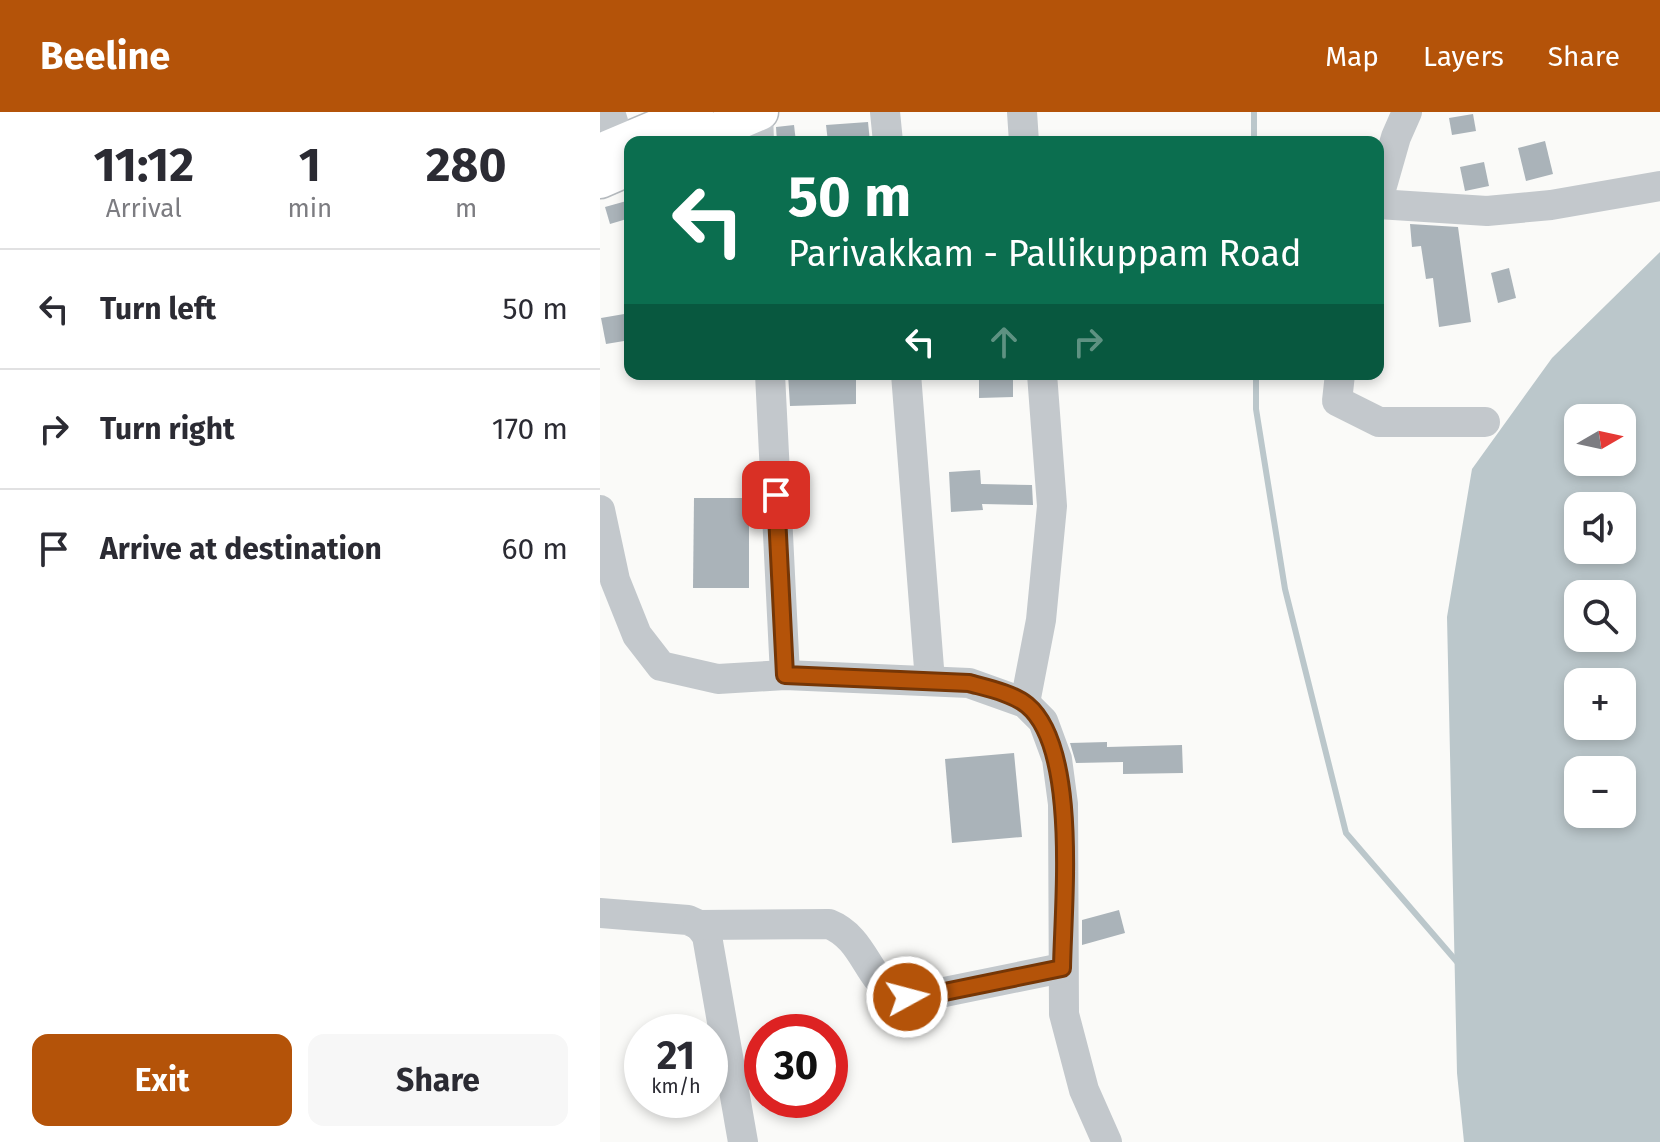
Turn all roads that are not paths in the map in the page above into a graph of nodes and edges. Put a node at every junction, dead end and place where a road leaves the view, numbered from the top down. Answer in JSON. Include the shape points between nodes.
{"nodes":[{"id":1,"x":695,"y":112,"type":"edge"},
{"id":2,"x":885,"y":112,"type":"edge"},
{"id":3,"x":1022,"y":112,"type":"edge"},
{"id":4,"x":1407,"y":112,"type":"edge"},
{"id":5,"x":759,"y":122,"type":"edge"},
{"id":6,"x":635,"y":136,"type":"edge"},
{"id":7,"x":711,"y":136,"type":"edge"},
{"id":8,"x":887,"y":136,"type":"edge"},
{"id":9,"x":1024,"y":136,"type":"edge"},
{"id":10,"x":615,"y":144,"type":"edge"},
{"id":11,"x":600,"y":180,"type":"edge"},
{"id":12,"x":1384,"y":180,"type":"edge"},
{"id":13,"x":1660,"y":186,"type":"edge"},
{"id":14,"x":1384,"y":202,"type":"edge"},
{"id":15,"x":770,"y":380,"type":"edge"},
{"id":16,"x":906,"y":380,"type":"edge"},
{"id":17,"x":1042,"y":380,"type":"edge"},
{"id":18,"x":1339,"y":380,"type":"edge"},
{"id":19,"x":1485,"y":422,"type":"dead end"},
{"id":20,"x":600,"y":510,"type":"edge"},
{"id":21,"x":605,"y":555,"type":"edge"},
{"id":22,"x":785,"y":675,"type":"junction"},
{"id":23,"x":930,"y":681,"type":"junction"},
{"id":24,"x":1025,"y":703,"type":"junction"},
{"id":25,"x":600,"y":913,"type":"edge"},
{"id":26,"x":698,"y":925,"type":"junction"},
{"id":27,"x":1062,"y":968,"type":"junction"},
{"id":28,"x":743,"y":1142,"type":"edge"},
{"id":29,"x":1107,"y":1142,"type":"edge"}],
"edges":[{"from":1,"to":6,"type":"main road"},
{"from":2,"to":8,"type":"street"},
{"from":3,"to":9,"type":"street"},
{"from":4,"to":12,"type":"street"},
{"from":5,"to":7,"type":"main road"},
{"from":10,"to":11,"type":"main road"},
{"from":13,"to":14,"type":"street","via":[[1487,211]]},
{"from":15,"to":22,"type":"street"},
{"from":16,"to":23,"type":"street"},
{"from":17,"to":24,"type":"street","via":[[1052,506],[1041,620]]},
{"from":18,"to":19,"type":"street","via":[[1337,401],[1379,422]]},
{"from":20,"to":21,"type":"street"},
{"from":21,"to":22,"type":"street","via":[[637,635],[661,666],[718,679]]},
{"from":22,"to":23,"type":"street"},
{"from":23,"to":24,"type":"street","via":[[969,683]]},
{"from":24,"to":27,"type":"street","via":[[1043,721],[1057,759],[1063,804]]},
{"from":25,"to":26,"type":"street"},
{"from":26,"to":27,"type":"street","via":[[829,924],[843,930],[892,992],[907,997]]},
{"from":26,"to":28,"type":"street","via":[[711,951]]},
{"from":27,"to":29,"type":"street","via":[[1064,1014],[1084,1090]]}]}
